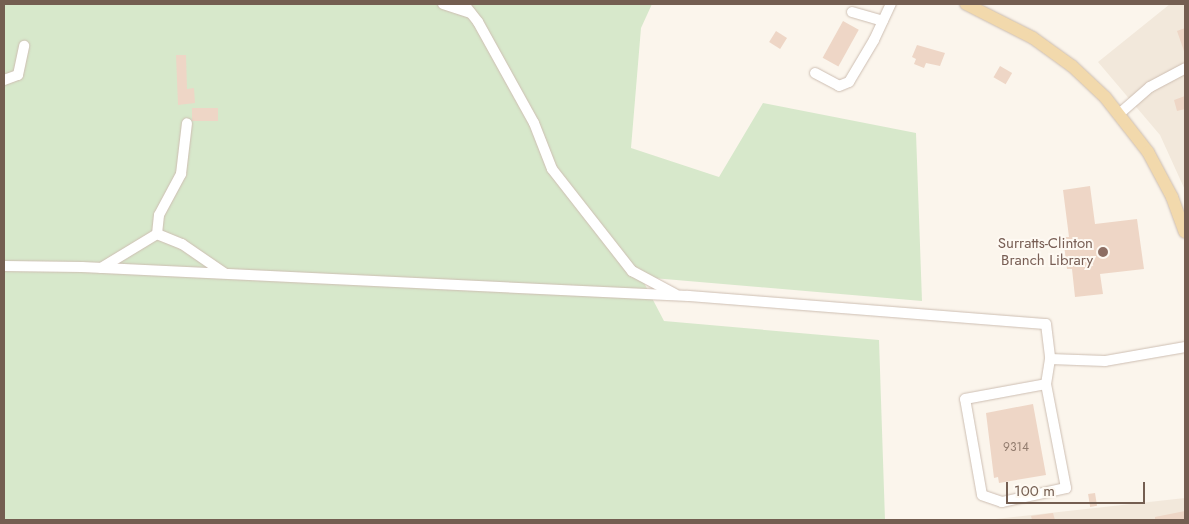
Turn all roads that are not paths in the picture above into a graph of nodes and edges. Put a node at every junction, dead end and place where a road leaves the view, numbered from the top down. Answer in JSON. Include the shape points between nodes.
{"nodes":[{"id":1,"x":443,"y":4,"type":"edge"},
{"id":2,"x":464,"y":4,"type":"edge"},
{"id":3,"x":891,"y":4,"type":"edge"},
{"id":4,"x":966,"y":4,"type":"edge"},
{"id":5,"x":852,"y":12,"type":"dead end"},
{"id":6,"x":472,"y":14,"type":"junction"},
{"id":7,"x":883,"y":21,"type":"junction"},
{"id":8,"x":24,"y":46,"type":"dead end"},
{"id":9,"x":1185,"y":68,"type":"edge"},
{"id":10,"x":815,"y":73,"type":"dead end"},
{"id":11,"x":4,"y":80,"type":"edge"},
{"id":12,"x":1119,"y":114,"type":"junction"},
{"id":13,"x":187,"y":123,"type":"dead end"},
{"id":14,"x":1185,"y":232,"type":"edge"},
{"id":15,"x":157,"y":234,"type":"junction"},
{"id":16,"x":4,"y":266,"type":"edge"},
{"id":17,"x":101,"y":268,"type":"junction"},
{"id":18,"x":227,"y":274,"type":"junction"},
{"id":19,"x":678,"y":296,"type":"junction"},
{"id":20,"x":1185,"y":347,"type":"edge"},
{"id":21,"x":1050,"y":359,"type":"junction"},
{"id":22,"x":1046,"y":384,"type":"junction"}],
"edges":[{"from":1,"to":6,"type":"street"},
{"from":2,"to":6,"type":"street"},
{"from":3,"to":7,"type":"street"},
{"from":4,"to":12,"type":"main road","via":[[1013,25],[1055,52]]},
{"from":5,"to":7,"type":"street"},
{"from":6,"to":19,"type":"street","via":[[534,122],[552,170],[632,271]]},
{"from":7,"to":10,"type":"street","via":[[848,82],[840,86]]},
{"from":8,"to":11,"type":"street","via":[[18,75]]},
{"from":9,"to":12,"type":"street","via":[[1150,87]]},
{"from":12,"to":14,"type":"main road","via":[[1157,167]]},
{"from":13,"to":15,"type":"street","via":[[181,174],[159,215]]},
{"from":15,"to":17,"type":"street"},
{"from":15,"to":18,"type":"street","via":[[182,244]]},
{"from":16,"to":17,"type":"street"},
{"from":17,"to":18,"type":"street"},
{"from":18,"to":19,"type":"street"},
{"from":19,"to":21,"type":"street","via":[[1046,324]]},
{"from":20,"to":21,"type":"street","via":[[1105,361]]},
{"from":21,"to":22,"type":"street"},
{"from":22,"to":22,"type":"street","via":[[966,399],[982,495],[991,501],[1002,502],[1066,488]]}]}
